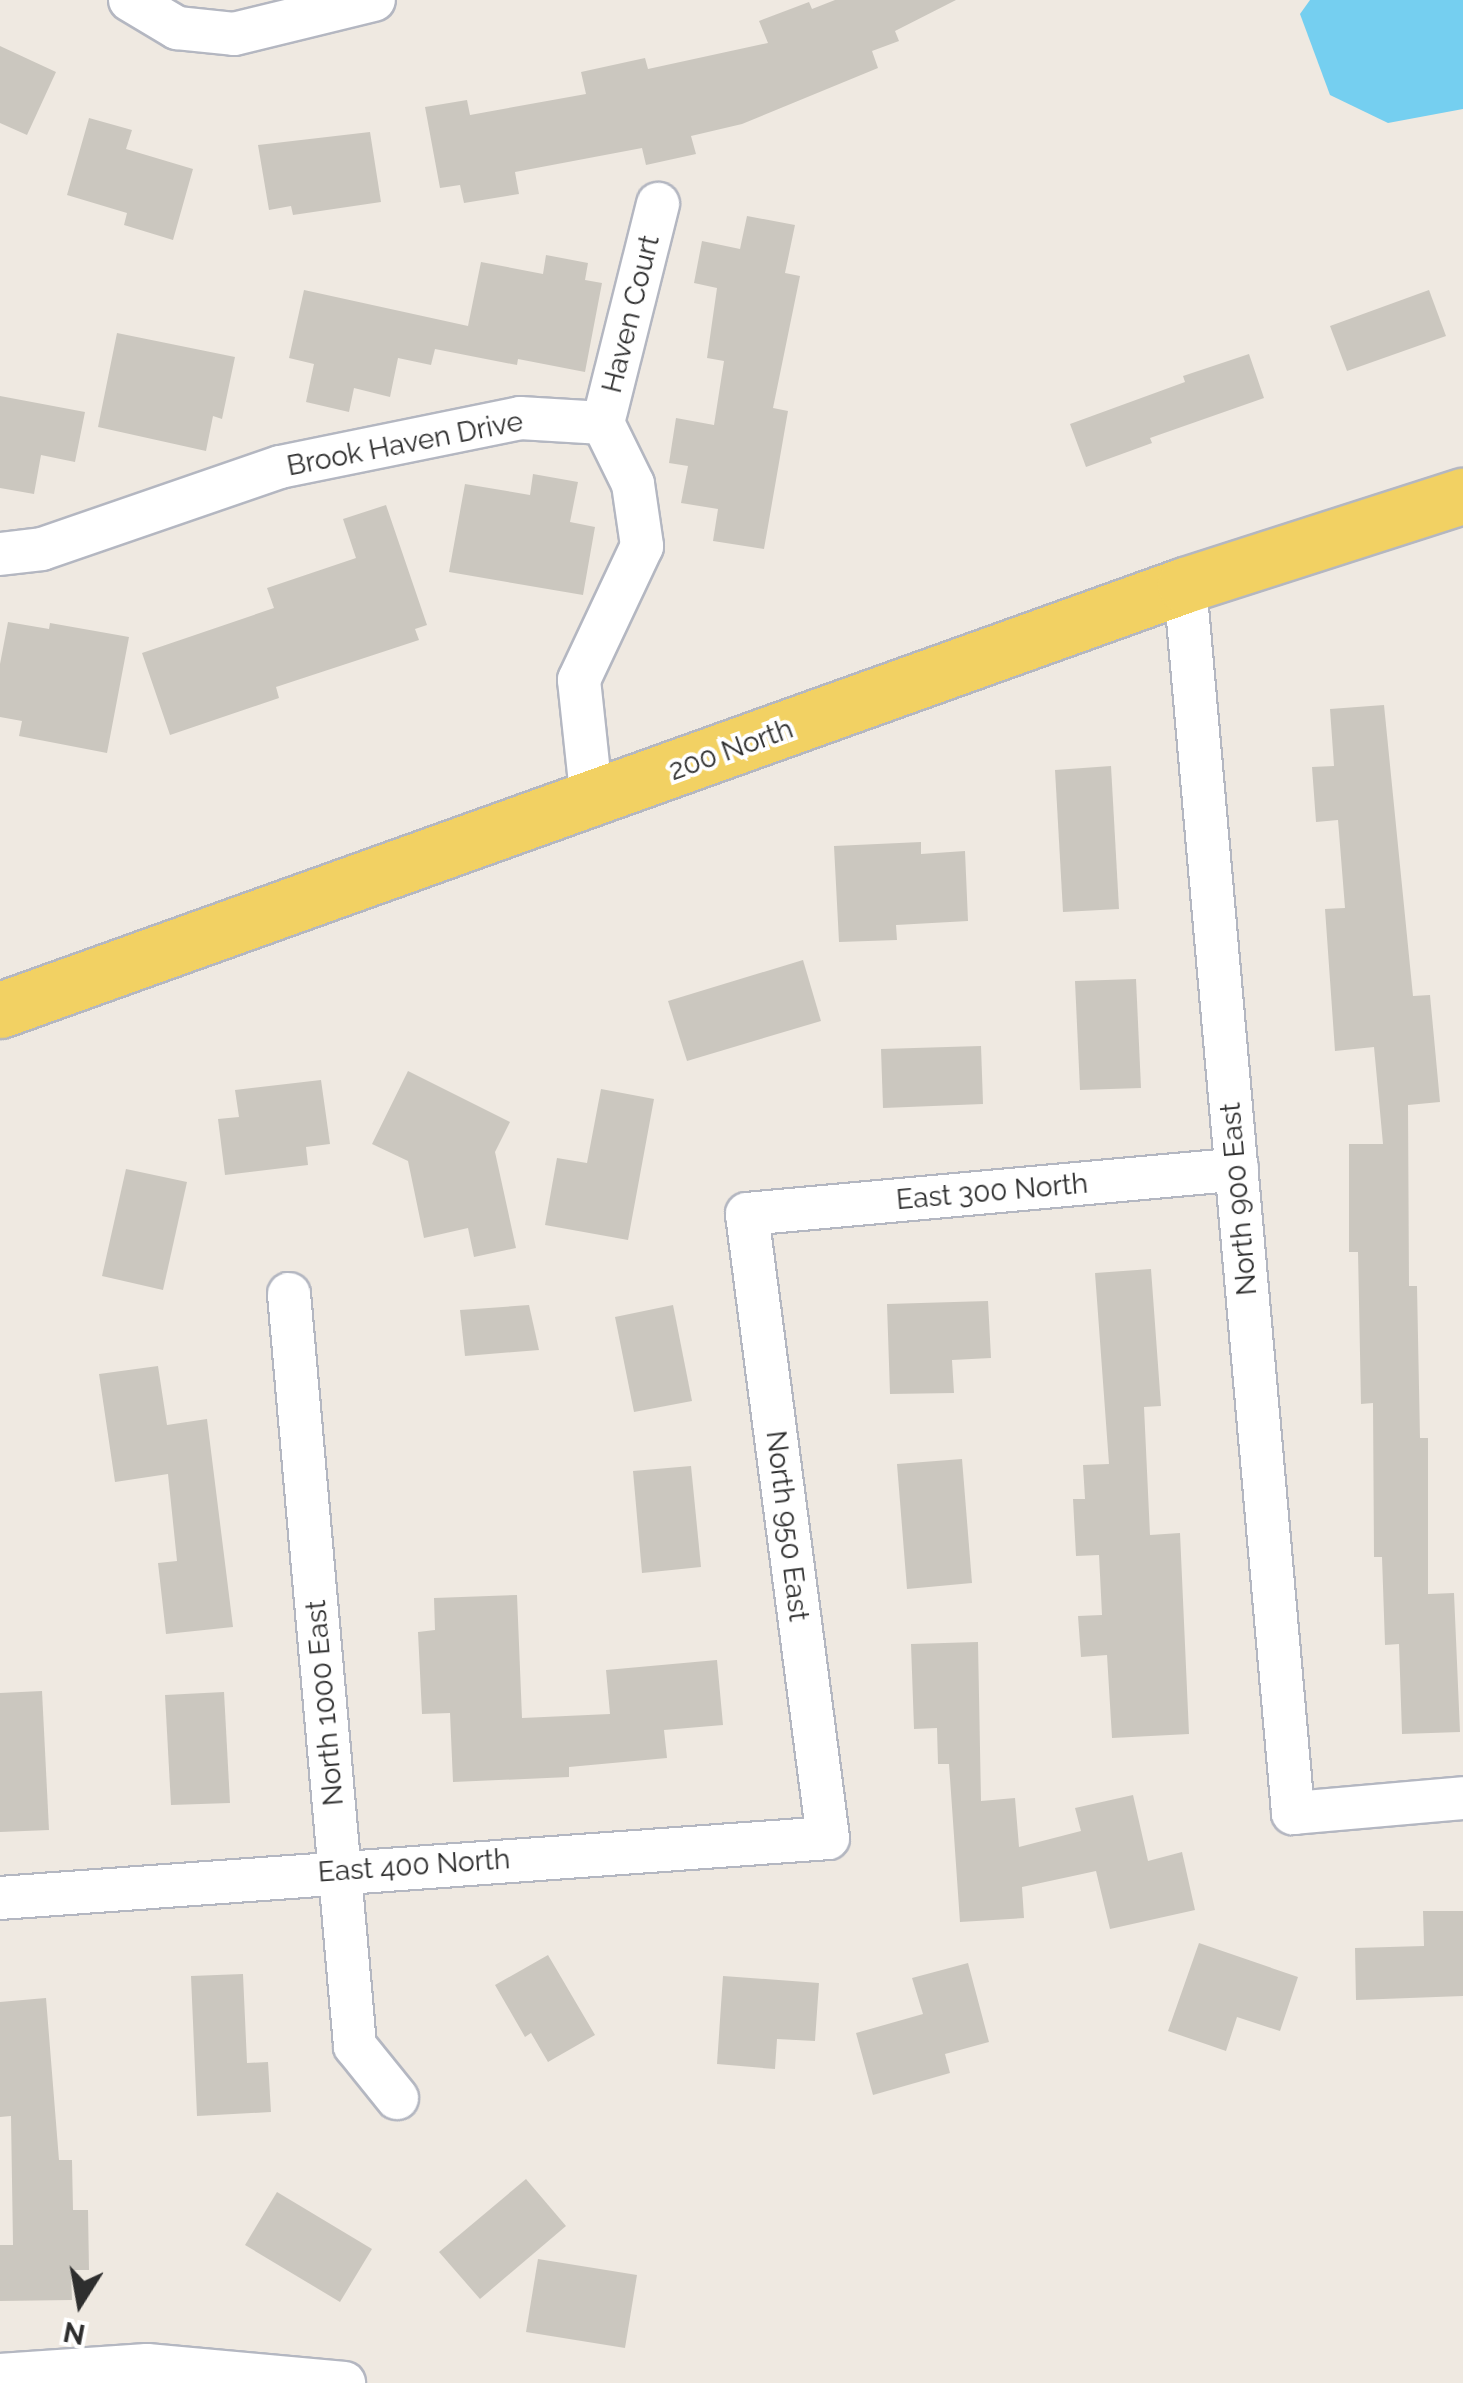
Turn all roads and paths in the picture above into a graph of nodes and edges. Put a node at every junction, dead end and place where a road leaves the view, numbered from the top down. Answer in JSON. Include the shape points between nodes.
{"nodes":[{"id":1,"x":130,"y":0,"type":"edge"},
{"id":2,"x":374,"y":0,"type":"edge"},
{"id":3,"x":658,"y":204,"type":"dead end"},
{"id":4,"x":603,"y":423,"type":"junction"},
{"id":5,"x":1463,"y":496,"type":"edge"},
{"id":6,"x":0,"y":554,"type":"edge"},
{"id":7,"x":1185,"y":586,"type":"junction"},
{"id":8,"x":592,"y":801,"type":"junction"},
{"id":9,"x":0,"y":1010,"type":"edge"},
{"id":10,"x":1237,"y":1169,"type":"junction"},
{"id":11,"x":747,"y":1214,"type":"joint"},
{"id":12,"x":289,"y":1294,"type":"dead end"},
{"id":13,"x":1463,"y":1798,"type":"edge"},
{"id":14,"x":828,"y":1838,"type":"joint"},
{"id":15,"x":340,"y":1870,"type":"junction"},
{"id":16,"x":0,"y":1898,"type":"edge"},
{"id":17,"x":397,"y":2098,"type":"dead end"},
{"id":18,"x":0,"y":2375,"type":"edge"},
{"id":19,"x":344,"y":2383,"type":"edge"}],
"edges":[{"from":1,"to":2,"type":"street","via":[[177,28],[234,34]]},
{"from":3,"to":4,"type":"street","name":"Haven Court"},
{"from":4,"to":6,"type":"street","name":"Brook Haven Drive","via":[[520,418],[280,467],[42,549]]},
{"from":4,"to":8,"type":"street","via":[[633,484],[642,546],[579,680]]},
{"from":5,"to":7,"type":"main road","name":"200 North"},
{"from":7,"to":8,"type":"main road","name":"200 North"},
{"from":7,"to":10,"type":"street","name":"North 900 East"},
{"from":8,"to":9,"type":"main road","name":"200 North"},
{"from":10,"to":11,"type":"street","name":"East 300 North"},
{"from":10,"to":13,"type":"street","name":"North 900 East","via":[[1293,1813]]},
{"from":11,"to":14,"type":"street","name":"North 950 East"},
{"from":12,"to":15,"type":"street","name":"North 1000 East"},
{"from":14,"to":15,"type":"street","name":"East 400 North"},
{"from":15,"to":16,"type":"street","name":"East 400 North"},
{"from":15,"to":17,"type":"street","name":"North 1000 East","via":[[355,2046]]},
{"from":18,"to":19,"type":"street","via":[[146,2365]]}]}
